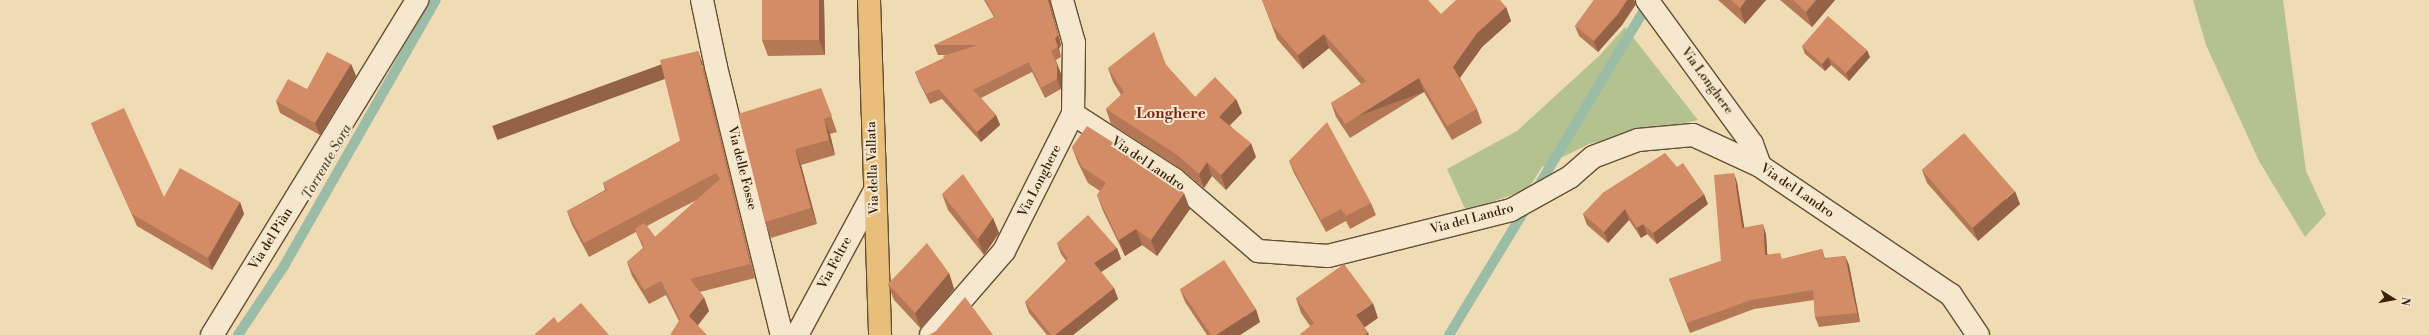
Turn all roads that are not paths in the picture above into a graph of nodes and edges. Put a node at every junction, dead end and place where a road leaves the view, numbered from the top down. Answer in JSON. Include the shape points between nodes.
{"nodes":[{"id":1,"x":417,"y":0,"type":"edge"},
{"id":2,"x":702,"y":0,"type":"edge"},
{"id":3,"x":868,"y":0,"type":"edge"},
{"id":4,"x":1062,"y":0,"type":"edge"},
{"id":5,"x":1647,"y":0,"type":"edge"},
{"id":6,"x":1073,"y":114,"type":"junction"},
{"id":7,"x":1760,"y":166,"type":"junction"},
{"id":8,"x":874,"y":192,"type":"junction"},
{"id":9,"x":212,"y":335,"type":"edge"},
{"id":10,"x":782,"y":335,"type":"edge"},
{"id":11,"x":797,"y":335,"type":"edge"},
{"id":12,"x":880,"y":335,"type":"edge"},
{"id":13,"x":931,"y":335,"type":"edge"},
{"id":14,"x":1978,"y":335,"type":"edge"}],
"edges":[{"from":1,"to":9,"type":"street","name":"Via del Piàn"},
{"from":2,"to":10,"type":"street","name":"Via delle Fosse"},
{"from":3,"to":8,"type":"main road","name":"Via della Vallata"},
{"from":4,"to":6,"type":"street","name":"Via Longhere","via":[[1074,43]]},
{"from":5,"to":7,"type":"street","name":"Via Longhere","via":[[1752,144]]},
{"from":6,"to":7,"type":"street","name":"Via del Landro","via":[[1174,179],[1258,251],[1328,256],[1511,210],[1570,177],[1593,157],[1638,140],[1693,135]]},
{"from":6,"to":13,"type":"street","name":"Via Longhere","via":[[1004,251]]},
{"from":7,"to":14,"type":"street","name":"Via del Landro","via":[[1951,295]]},
{"from":8,"to":11,"type":"street","name":"Via Feltre"},
{"from":8,"to":12,"type":"main road","name":"Via della Vallata"}]}
